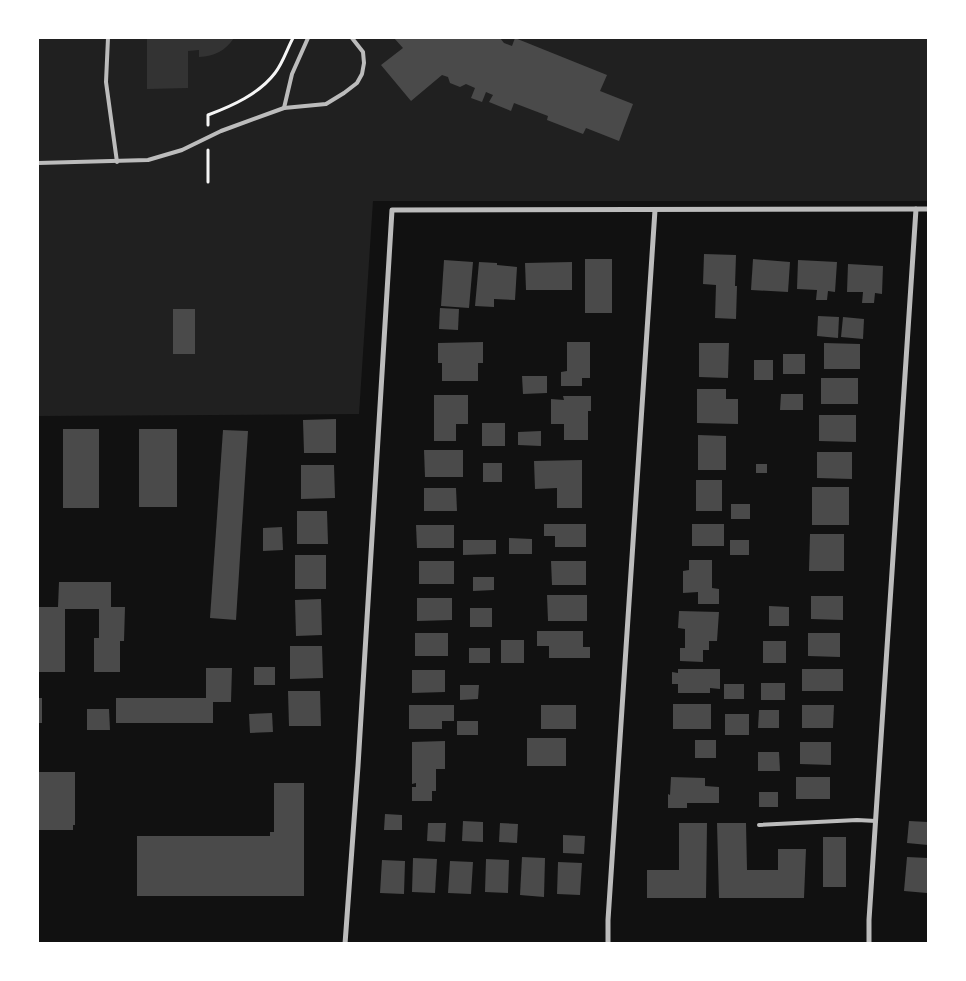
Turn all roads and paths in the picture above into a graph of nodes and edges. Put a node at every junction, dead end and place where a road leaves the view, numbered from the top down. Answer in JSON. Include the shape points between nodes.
{"nodes":[{"id":1,"x":108,"y":38,"type":"edge"},
{"id":2,"x":293,"y":38,"type":"edge"},
{"id":3,"x":308,"y":38,"type":"edge"},
{"id":4,"x":352,"y":38,"type":"edge"},
{"id":5,"x":284,"y":108,"type":"junction"},
{"id":6,"x":208,"y":126,"type":"dead end"},
{"id":7,"x":208,"y":149,"type":"dead end"},
{"id":8,"x":117,"y":162,"type":"junction"},
{"id":9,"x":38,"y":163,"type":"edge"},
{"id":10,"x":208,"y":182,"type":"dead end"},
{"id":11,"x":916,"y":209,"type":"junction"},
{"id":12,"x":928,"y":209,"type":"edge"},
{"id":13,"x":654,"y":210,"type":"junction"},
{"id":14,"x":876,"y":822,"type":"junction"},
{"id":15,"x":759,"y":825,"type":"dead end"},
{"id":16,"x":345,"y":944,"type":"edge"},
{"id":17,"x":608,"y":944,"type":"edge"},
{"id":18,"x":869,"y":944,"type":"edge"}],
"edges":[{"from":1,"to":8,"type":"lane","via":[[106,82]]},
{"from":2,"to":6,"type":"path","via":[[278,68],[266,82],[242,99],[208,115]]},
{"from":3,"to":5,"type":"lane","via":[[292,74]]},
{"from":4,"to":5,"type":"lane","via":[[364,58],[357,83],[326,104]]},
{"from":5,"to":8,"type":"lane","via":[[173,153],[148,160]]},
{"from":7,"to":10,"type":"path"},
{"from":8,"to":9,"type":"lane"},
{"from":11,"to":12,"type":"street"},
{"from":11,"to":13,"type":"street"},
{"from":11,"to":14,"type":"street"},
{"from":13,"to":16,"type":"street","via":[[392,210]]},
{"from":13,"to":17,"type":"street"},
{"from":14,"to":15,"type":"lane"},
{"from":14,"to":18,"type":"street"}]}
